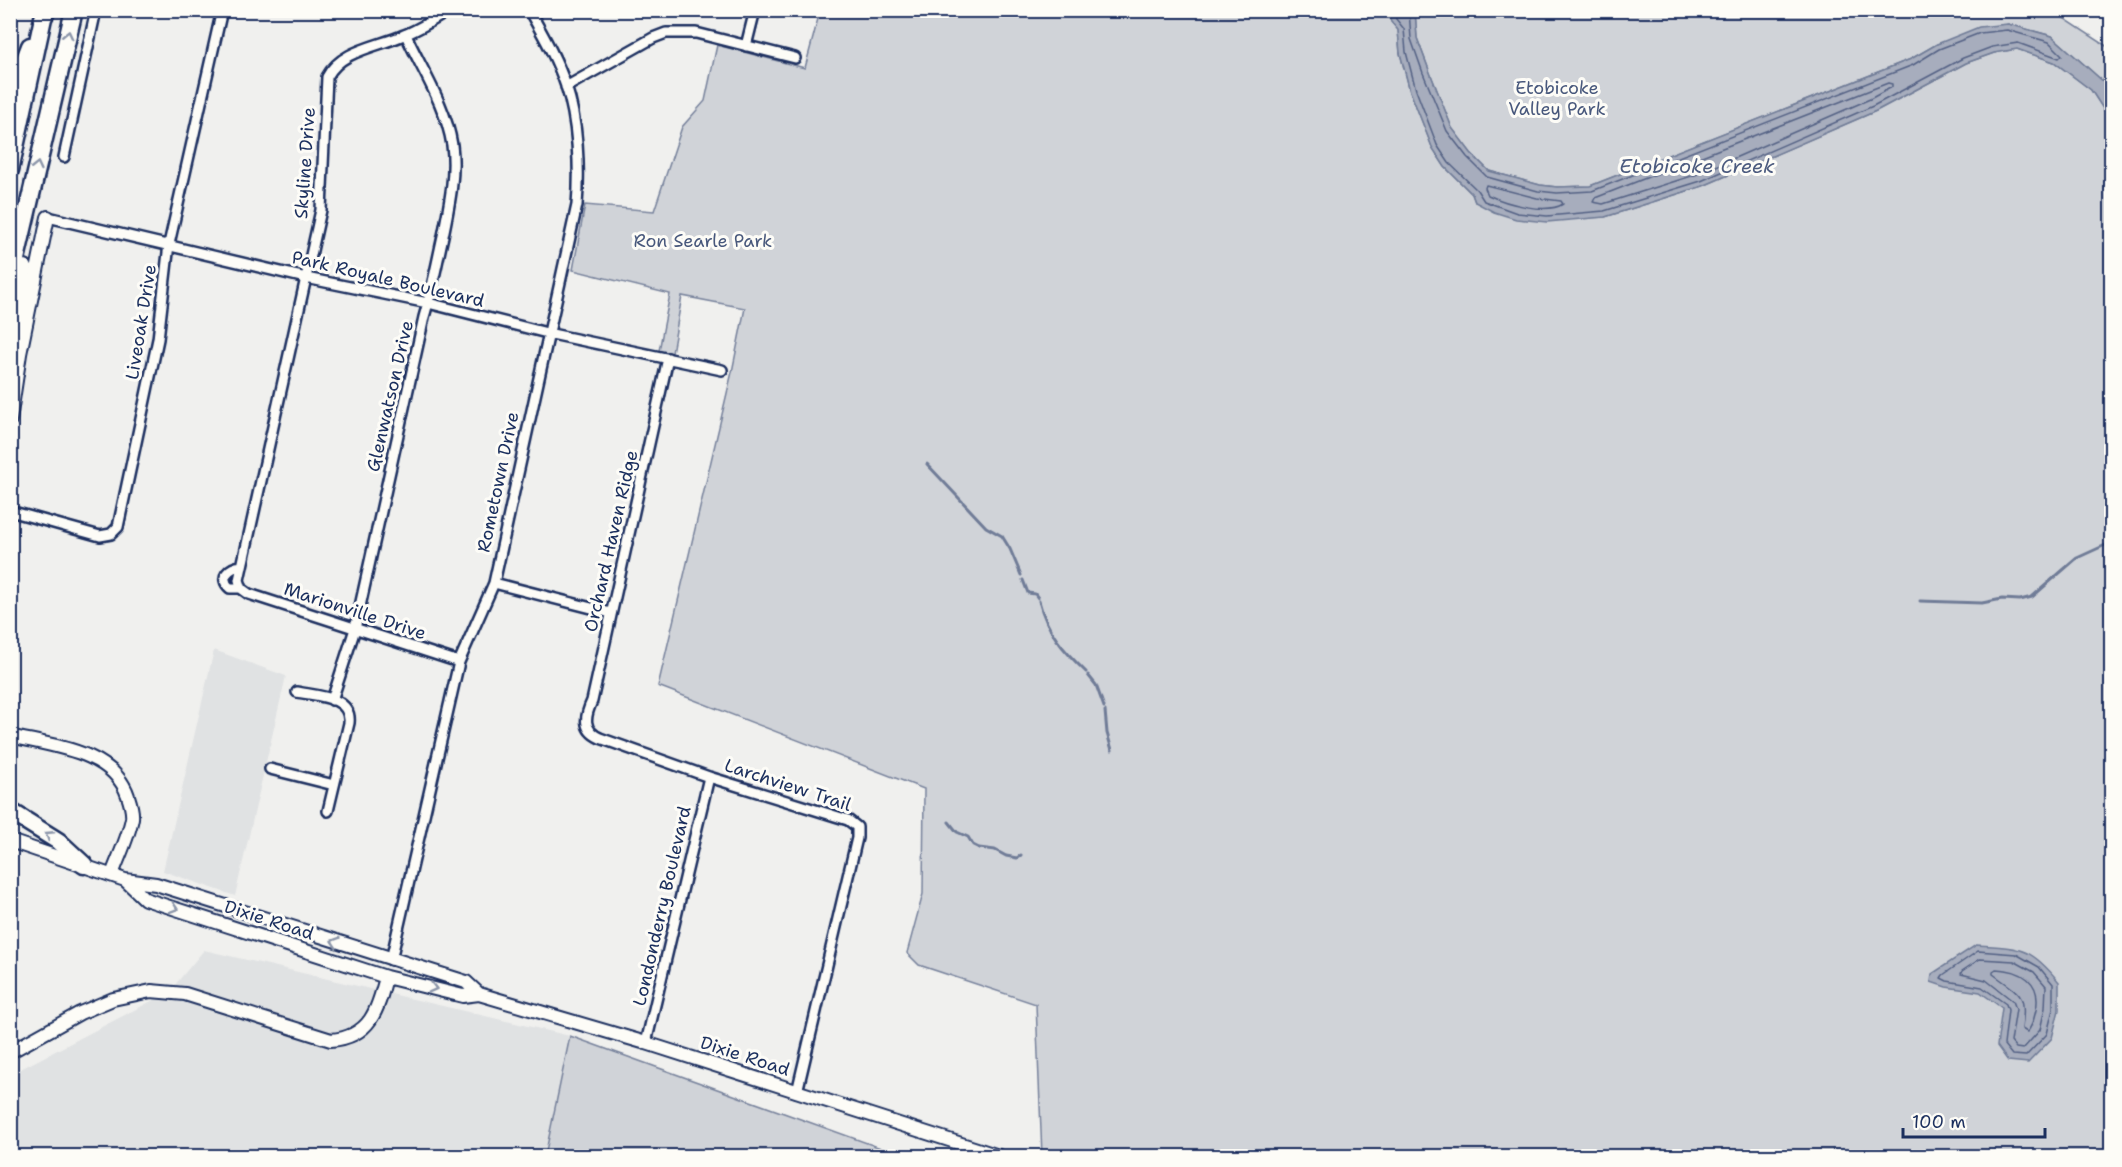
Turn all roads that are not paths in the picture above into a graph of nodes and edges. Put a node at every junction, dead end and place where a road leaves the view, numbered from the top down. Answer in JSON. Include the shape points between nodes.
{"nodes":[{"id":1,"x":74,"y":10,"type":"edge"},
{"id":2,"x":96,"y":10,"type":"edge"},
{"id":3,"x":222,"y":10,"type":"edge"},
{"id":4,"x":450,"y":10,"type":"edge"},
{"id":5,"x":529,"y":10,"type":"edge"},
{"id":6,"x":755,"y":10,"type":"edge"},
{"id":7,"x":45,"y":14,"type":"edge"},
{"id":8,"x":406,"y":35,"type":"junction"},
{"id":9,"x":746,"y":46,"type":"junction"},
{"id":10,"x":795,"y":58,"type":"dead end"},
{"id":11,"x":566,"y":87,"type":"junction"},
{"id":12,"x":10,"y":98,"type":"edge"},
{"id":13,"x":64,"y":157,"type":"dead end"},
{"id":14,"x":10,"y":170,"type":"edge"},
{"id":15,"x":28,"y":206,"type":"junction"},
{"id":16,"x":48,"y":217,"type":"joint"},
{"id":17,"x":169,"y":244,"type":"junction"},
{"id":18,"x":306,"y":278,"type":"junction"},
{"id":19,"x":10,"y":285,"type":"edge"},
{"id":20,"x":428,"y":303,"type":"junction"},
{"id":21,"x":547,"y":333,"type":"junction"},
{"id":22,"x":10,"y":341,"type":"edge"},
{"id":23,"x":668,"y":358,"type":"junction"},
{"id":24,"x":723,"y":370,"type":"dead end"},
{"id":25,"x":10,"y":420,"type":"edge"},
{"id":26,"x":10,"y":511,"type":"edge"},
{"id":27,"x":242,"y":566,"type":"junction"},
{"id":28,"x":494,"y":583,"type":"junction"},
{"id":29,"x":241,"y":588,"type":"junction"},
{"id":30,"x":611,"y":613,"type":"junction"},
{"id":31,"x":355,"y":629,"type":"junction"},
{"id":32,"x":459,"y":662,"type":"junction"},
{"id":33,"x":297,"y":692,"type":"dead end"},
{"id":34,"x":332,"y":700,"type":"junction"},
{"id":35,"x":589,"y":730,"type":"joint"},
{"id":36,"x":10,"y":736,"type":"edge"},
{"id":37,"x":270,"y":769,"type":"dead end"},
{"id":38,"x":709,"y":777,"type":"junction"},
{"id":39,"x":334,"y":784,"type":"junction"},
{"id":40,"x":10,"y":811,"type":"edge"},
{"id":41,"x":328,"y":811,"type":"dead end"},
{"id":42,"x":10,"y":841,"type":"edge"},
{"id":43,"x":84,"y":865,"type":"junction"},
{"id":44,"x":112,"y":875,"type":"junction"},
{"id":45,"x":124,"y":880,"type":"junction"},
{"id":46,"x":391,"y":960,"type":"junction"},
{"id":47,"x":387,"y":977,"type":"junction"},
{"id":48,"x":479,"y":994,"type":"junction"},
{"id":49,"x":646,"y":1043,"type":"junction"},
{"id":50,"x":10,"y":1052,"type":"edge"},
{"id":51,"x":797,"y":1092,"type":"junction"},
{"id":52,"x":999,"y":1156,"type":"edge"}],
"edges":[{"from":15,"to":1,"type":"highway","one_way":true},
{"from":2,"to":13,"type":"street"},
{"from":3,"to":17,"type":"street","name":"Liveoak Drive"},
{"from":4,"to":8,"type":"street","name":"Skyline Drive"},
{"from":5,"to":11,"type":"street","name":"Rometown Drive"},
{"from":6,"to":9,"type":"street"},
{"from":7,"to":12,"type":"highway"},
{"from":7,"to":14,"type":"highway"},
{"from":8,"to":18,"type":"street","name":"Skyline Drive","via":[[346,56],[333,65],[327,77],[321,210]]},
{"from":8,"to":20,"type":"street","name":"Glenwatson Drive","via":[[440,107],[452,145],[452,192]]},
{"from":9,"to":10,"type":"street"},
{"from":9,"to":11,"type":"street","via":[[696,33],[666,33]]},
{"from":11,"to":21,"type":"street","name":"Rometown Drive","via":[[577,149],[577,206]]},
{"from":15,"to":19,"type":"highway"},
{"from":15,"to":22,"type":"highway","via":[[24,275]]},
{"from":16,"to":17,"type":"street","name":"Park Royale Boulevard"},
{"from":16,"to":25,"type":"main road"},
{"from":17,"to":18,"type":"street","name":"Park Royale Boulevard"},
{"from":17,"to":26,"type":"street","name":"Liveoak Drive","via":[[158,339],[118,527],[111,534],[100,536]]},
{"from":18,"to":20,"type":"street","name":"Park Royale Boulevard"},
{"from":18,"to":27,"type":"street","name":"Skyline Drive"},
{"from":20,"to":21,"type":"street","name":"Park Royale Boulevard"},
{"from":20,"to":31,"type":"street","name":"Glenwatson Drive"},
{"from":21,"to":23,"type":"street","name":"Park Royale Boulevard"},
{"from":21,"to":28,"type":"street","name":"Rometown Drive"},
{"from":23,"to":24,"type":"street","name":"Park Royale Boulevard"},
{"from":23,"to":30,"type":"street","name":"Orchard Haven Ridge"},
{"from":27,"to":29,"type":"street","name":"Skyline Drive"},
{"from":27,"to":29,"type":"street","name":"Skyline Drive","via":[[233,568],[224,578],[230,588]]},
{"from":28,"to":30,"type":"street"},
{"from":28,"to":32,"type":"street","name":"Rometown Drive"},
{"from":29,"to":31,"type":"street","name":"Marionville Drive"},
{"from":30,"to":35,"type":"street","name":"Orchard Haven Ridge","via":[[586,715]]},
{"from":31,"to":32,"type":"street","name":"Marionville Drive"},
{"from":31,"to":34,"type":"street","name":"Glenwatson Drive"},
{"from":32,"to":46,"type":"street","name":"Rometown Drive"},
{"from":33,"to":34,"type":"street"},
{"from":34,"to":39,"type":"street","via":[[345,706],[350,718]]},
{"from":35,"to":38,"type":"street","name":"Larchview Trail","via":[[600,738]]},
{"from":36,"to":44,"type":"main road","via":[[92,756],[117,774],[126,788],[132,818]]},
{"from":37,"to":39,"type":"street"},
{"from":38,"to":49,"type":"street","name":"Londonderry Boulevard"},
{"from":38,"to":51,"type":"street","name":"Larchview Trail","via":[[848,820],[858,830]]},
{"from":39,"to":41,"type":"street"},
{"from":43,"to":40,"type":"highway","one_way":true,"via":[[58,841]]},
{"from":42,"to":43,"type":"main road","name":"Dixie Road"},
{"from":43,"to":44,"type":"main road","name":"Dixie Road"},
{"from":44,"to":45,"type":"main road","name":"Dixie Road"},
{"from":46,"to":45,"type":"main road","name":"Dixie Road","one_way":true,"via":[[156,884]]},
{"from":45,"to":47,"type":"main road","name":"Dixie Road","one_way":true,"via":[[144,898]]},
{"from":46,"to":48,"type":"main road","name":"Dixie Road","via":[[466,982]]},
{"from":47,"to":48,"type":"main road","name":"Dixie Road","one_way":true,"via":[[463,996]]},
{"from":47,"to":50,"type":"main road","via":[[372,1017],[365,1027],[345,1039],[331,1040],[185,994],[151,991],[113,999],[80,1013]]},
{"from":48,"to":49,"type":"main road","name":"Dixie Road"},
{"from":49,"to":51,"type":"main road","name":"Dixie Road"},
{"from":51,"to":52,"type":"main road","name":"Dixie Road"}]}
